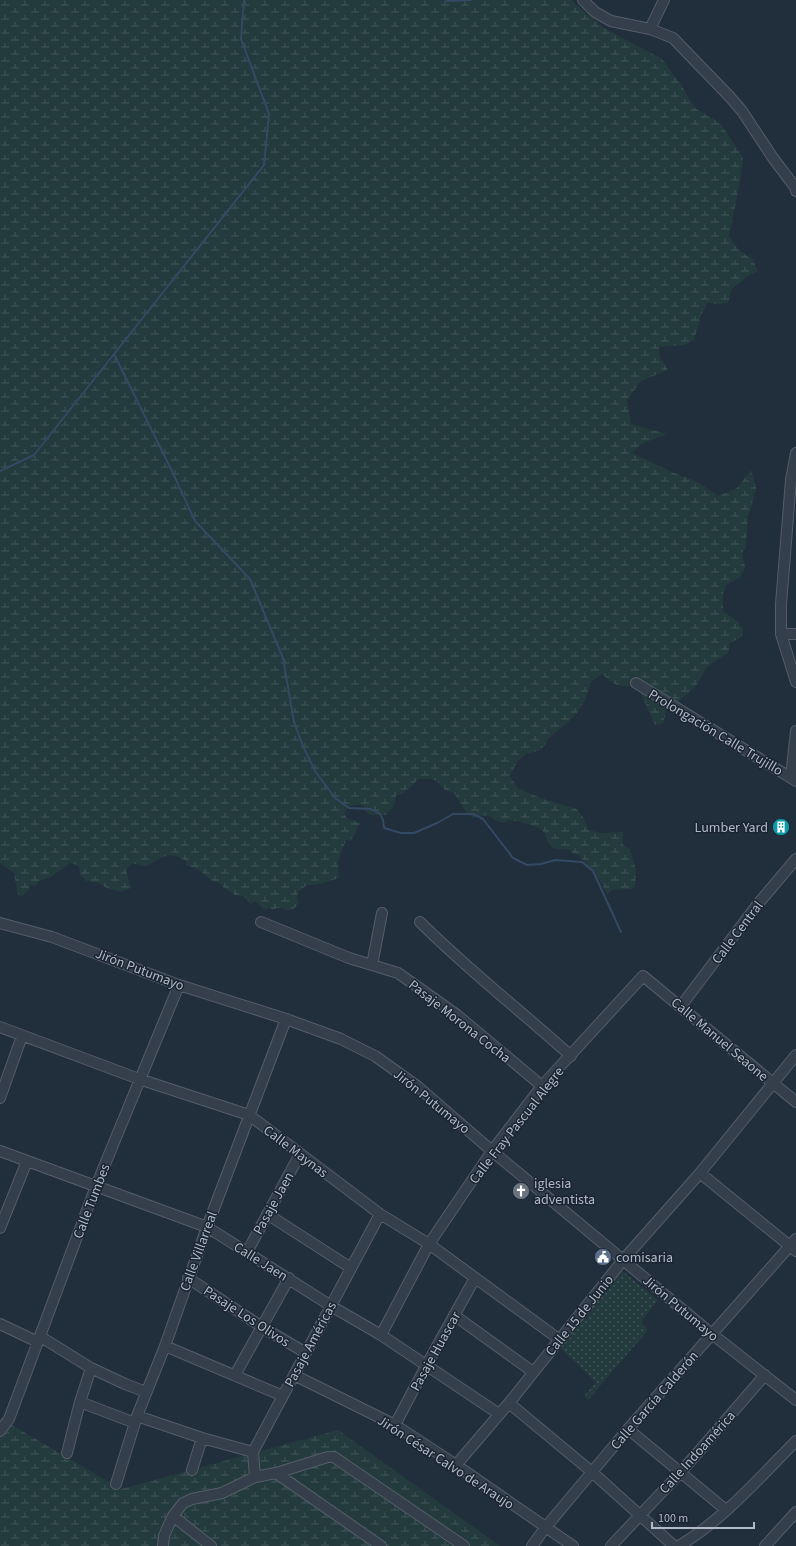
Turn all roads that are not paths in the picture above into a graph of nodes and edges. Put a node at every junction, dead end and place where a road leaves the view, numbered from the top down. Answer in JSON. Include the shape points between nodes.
{"nodes":[{"id":1,"x":583,"y":0,"type":"edge"},
{"id":2,"x":664,"y":0,"type":"edge"},
{"id":3,"x":650,"y":29,"type":"junction"},
{"id":4,"x":796,"y":188,"type":"edge"},
{"id":5,"x":796,"y":453,"type":"edge"},
{"id":6,"x":792,"y":516,"type":"edge"},
{"id":7,"x":781,"y":634,"type":"junction"},
{"id":8,"x":796,"y":634,"type":"edge"},
{"id":9,"x":796,"y":682,"type":"edge"},
{"id":10,"x":636,"y":683,"type":"dead end"},
{"id":11,"x":796,"y":731,"type":"edge"},
{"id":12,"x":794,"y":779,"type":"edge"},
{"id":13,"x":796,"y":860,"type":"edge"},
{"id":14,"x":382,"y":913,"type":"dead end"},
{"id":15,"x":261,"y":922,"type":"dead end"},
{"id":16,"x":420,"y":922,"type":"dead end"},
{"id":17,"x":0,"y":924,"type":"edge"},
{"id":18,"x":372,"y":965,"type":"junction"},
{"id":19,"x":643,"y":976,"type":"joint"},
{"id":20,"x":179,"y":985,"type":"junction"},
{"id":21,"x":681,"y":1006,"type":"junction"},
{"id":22,"x":286,"y":1019,"type":"junction"},
{"id":23,"x":0,"y":1027,"type":"edge"},
{"id":24,"x":22,"y":1036,"type":"junction"},
{"id":25,"x":796,"y":1055,"type":"edge"},
{"id":26,"x":571,"y":1056,"type":"junction"},
{"id":27,"x":139,"y":1079,"type":"junction"},
{"id":28,"x":774,"y":1083,"type":"junction"},
{"id":29,"x":542,"y":1086,"type":"junction"},
{"id":30,"x":0,"y":1098,"type":"edge"},
{"id":31,"x":796,"y":1102,"type":"edge"},
{"id":32,"x":249,"y":1116,"type":"junction"},
{"id":33,"x":0,"y":1151,"type":"edge"},
{"id":34,"x":492,"y":1151,"type":"junction"},
{"id":35,"x":300,"y":1154,"type":"junction"},
{"id":36,"x":26,"y":1161,"type":"junction"},
{"id":37,"x":700,"y":1173,"type":"junction"},
{"id":38,"x":96,"y":1186,"type":"junction"},
{"id":39,"x":267,"y":1214,"type":"junction"},
{"id":40,"x":380,"y":1214,"type":"junction"},
{"id":41,"x":207,"y":1227,"type":"junction"},
{"id":42,"x":0,"y":1228,"type":"edge"},
{"id":43,"x":429,"y":1244,"type":"junction"},
{"id":44,"x":794,"y":1245,"type":"edge"},
{"id":45,"x":246,"y":1252,"type":"junction"},
{"id":46,"x":623,"y":1260,"type":"junction"},
{"id":47,"x":351,"y":1268,"type":"junction"},
{"id":48,"x":188,"y":1278,"type":"junction"},
{"id":49,"x":289,"y":1278,"type":"junction"},
{"id":50,"x":475,"y":1278,"type":"junction"},
{"id":51,"x":331,"y":1306,"type":"junction"},
{"id":52,"x":454,"y":1316,"type":"junction"},
{"id":53,"x":0,"y":1324,"type":"edge"},
{"id":54,"x":262,"y":1327,"type":"junction"},
{"id":55,"x":712,"y":1334,"type":"junction"},
{"id":56,"x":381,"y":1335,"type":"junction"},
{"id":57,"x":39,"y":1339,"type":"junction"},
{"id":58,"x":560,"y":1340,"type":"junction"},
{"id":59,"x":165,"y":1346,"type":"junction"},
{"id":60,"x":306,"y":1353,"type":"junction"},
{"id":61,"x":426,"y":1366,"type":"junction"},
{"id":62,"x":91,"y":1368,"type":"junction"},
{"id":63,"x":533,"y":1372,"type":"junction"},
{"id":64,"x":235,"y":1375,"type":"junction"},
{"id":65,"x":294,"y":1375,"type":"junction"},
{"id":66,"x":765,"y":1375,"type":"junction"},
{"id":67,"x":146,"y":1392,"type":"junction"},
{"id":68,"x":283,"y":1396,"type":"junction"},
{"id":69,"x":796,"y":1400,"type":"edge"},
{"id":70,"x":80,"y":1402,"type":"junction"},
{"id":71,"x":509,"y":1403,"type":"junction"},
{"id":72,"x":499,"y":1414,"type":"junction"},
{"id":73,"x":136,"y":1420,"type":"junction"},
{"id":74,"x":395,"y":1425,"type":"junction"},
{"id":75,"x":628,"y":1429,"type":"junction"},
{"id":76,"x":0,"y":1431,"type":"edge"},
{"id":77,"x":202,"y":1438,"type":"junction"},
{"id":78,"x":796,"y":1441,"type":"edge"},
{"id":79,"x":253,"y":1452,"type":"junction"},
{"id":80,"x":67,"y":1453,"type":"dead end"},
{"id":81,"x":456,"y":1465,"type":"junction"},
{"id":82,"x":192,"y":1470,"type":"dead end"},
{"id":83,"x":592,"y":1472,"type":"junction"},
{"id":84,"x":276,"y":1473,"type":"junction"},
{"id":85,"x":680,"y":1473,"type":"junction"},
{"id":86,"x":255,"y":1477,"type":"junction"},
{"id":87,"x":116,"y":1484,"type":"dead end"},
{"id":88,"x":726,"y":1510,"type":"junction"},
{"id":89,"x":796,"y":1512,"type":"edge"},
{"id":90,"x":640,"y":1515,"type":"junction"},
{"id":91,"x":173,"y":1516,"type":"junction"},
{"id":92,"x":545,"y":1528,"type":"junction"},
{"id":93,"x":163,"y":1546,"type":"edge"},
{"id":94,"x":211,"y":1546,"type":"edge"},
{"id":95,"x":380,"y":1546,"type":"edge"},
{"id":96,"x":464,"y":1546,"type":"edge"},
{"id":97,"x":532,"y":1546,"type":"edge"},
{"id":98,"x":573,"y":1546,"type":"edge"},
{"id":99,"x":611,"y":1546,"type":"edge"},
{"id":100,"x":674,"y":1546,"type":"edge"},
{"id":101,"x":679,"y":1546,"type":"edge"},
{"id":102,"x":765,"y":1546,"type":"edge"}],
"edges":[{"from":1,"to":3,"type":"street","via":[[594,12],[611,21]]},
{"from":2,"to":3,"type":"street"},
{"from":3,"to":4,"type":"street","via":[[673,38],[729,96]]},
{"from":5,"to":6,"type":"street","via":[[791,480]]},
{"from":6,"to":7,"type":"street","via":[[781,604]]},
{"from":7,"to":8,"type":"street"},
{"from":7,"to":9,"type":"street"},
{"from":10,"to":12,"type":"street","name":"Prolongación Calle Trujillo"},
{"from":11,"to":12,"type":"street"},
{"from":13,"to":21,"type":"street","name":"Calle Central","via":[[757,905]]},
{"from":14,"to":18,"type":"street"},
{"from":15,"to":18,"type":"street","name":"Pasaje Morona Cocha"},
{"from":16,"to":26,"type":"street","via":[[455,956]]},
{"from":17,"to":20,"type":"street","name":"Jirón Putumayo","via":[[52,937]]},
{"from":18,"to":29,"type":"street","name":"Pasaje Morona Cocha","via":[[398,973],[457,1015]]},
{"from":19,"to":21,"type":"street","name":"Calle Manuel Seaone"},
{"from":19,"to":26,"type":"street","name":"Calle Fray Pascual Alegre"},
{"from":20,"to":22,"type":"street","name":"Jirón Putumayo"},
{"from":20,"to":27,"type":"street","name":"Calle Tumbes"},
{"from":21,"to":28,"type":"street","name":"Calle Manuel Seaone"},
{"from":22,"to":32,"type":"street","name":"Calle Villarreal"},
{"from":22,"to":34,"type":"street","name":"Jirón Putumayo","via":[[341,1039],[375,1056],[417,1086]]},
{"from":23,"to":24,"type":"street","name":"Calle Maynas"},
{"from":24,"to":27,"type":"street","name":"Calle Maynas"},
{"from":24,"to":30,"type":"street"},
{"from":25,"to":28,"type":"street","name":"Calle 15 de Junio"},
{"from":26,"to":29,"type":"street","name":"Calle Fray Pascual Alegre"},
{"from":27,"to":32,"type":"street","name":"Calle Maynas"},
{"from":27,"to":38,"type":"street","name":"Calle Tumbes"},
{"from":28,"to":31,"type":"street","name":"Calle Manuel Seaone"},
{"from":28,"to":37,"type":"street","name":"Calle 15 de Junio"},
{"from":29,"to":34,"type":"street","name":"Calle Fray Pascual Alegre"},
{"from":32,"to":35,"type":"street","name":"Calle Maynas"},
{"from":32,"to":41,"type":"street","name":"Calle Villarreal"},
{"from":33,"to":36,"type":"street","name":"Calle Jaen"},
{"from":34,"to":43,"type":"street","name":"Calle Fray Pascual Alegre"},
{"from":34,"to":46,"type":"street","name":"Jirón Putumayo"},
{"from":35,"to":39,"type":"street","name":"Pasaje Jaen"},
{"from":35,"to":40,"type":"street","name":"Calle Maynas"},
{"from":36,"to":38,"type":"street","name":"Calle Jaen"},
{"from":36,"to":42,"type":"street"},
{"from":37,"to":44,"type":"street"},
{"from":37,"to":46,"type":"street","name":"Calle 15 de Junio"},
{"from":38,"to":41,"type":"street","name":"Calle Jaen"},
{"from":38,"to":57,"type":"street","name":"Calle Tumbes"},
{"from":39,"to":45,"type":"street","name":"Pasaje Jaen"},
{"from":39,"to":47,"type":"street"},
{"from":40,"to":43,"type":"street","name":"Calle Maynas"},
{"from":40,"to":47,"type":"street","name":"Pasaje Américas"},
{"from":41,"to":45,"type":"street","name":"Calle Jaen"},
{"from":41,"to":48,"type":"street","name":"Calle Villarreal"},
{"from":43,"to":50,"type":"street","name":"Calle Maynas"},
{"from":43,"to":56,"type":"street","name":"Calle Fray Pascual Alegre"},
{"from":44,"to":55,"type":"street","name":"Calle García Calderón"},
{"from":45,"to":49,"type":"street","name":"Calle Jaen"},
{"from":46,"to":55,"type":"street","name":"Jirón Putumayo"},
{"from":46,"to":58,"type":"street","name":"Calle 15 de Junio"},
{"from":47,"to":51,"type":"street","name":"Pasaje Américas"},
{"from":48,"to":54,"type":"street","name":"Pasaje Los Olivos"},
{"from":48,"to":59,"type":"street","name":"Calle Villarreal"},
{"from":49,"to":51,"type":"street","name":"Calle Jaen"},
{"from":49,"to":54,"type":"street"},
{"from":50,"to":52,"type":"street","name":"Pasaje Huascar"},
{"from":50,"to":58,"type":"street","name":"Calle Maynas"},
{"from":51,"to":56,"type":"street","name":"Calle Jaen"},
{"from":51,"to":60,"type":"street","name":"Pasaje Américas"},
{"from":52,"to":61,"type":"street","name":"Pasaje Huascar"},
{"from":52,"to":63,"type":"street"},
{"from":53,"to":57,"type":"street"},
{"from":54,"to":60,"type":"street","name":"Pasaje Los Olivos"},
{"from":54,"to":64,"type":"street"},
{"from":55,"to":66,"type":"street","name":"Jirón Putumayo"},
{"from":55,"to":75,"type":"street","name":"Calle García Calderón"},
{"from":56,"to":61,"type":"street","name":"Calle Jaen"},
{"from":57,"to":62,"type":"street"},
{"from":57,"to":76,"type":"street","name":"Calle Tumbes","via":[[9,1419]]},
{"from":58,"to":63,"type":"street","name":"Calle 15 de Junio"},
{"from":59,"to":64,"type":"street"},
{"from":59,"to":67,"type":"street","name":"Calle Villarreal"},
{"from":60,"to":65,"type":"street","name":"Pasaje Américas"},
{"from":61,"to":72,"type":"street","name":"Calle Jaen"},
{"from":61,"to":74,"type":"street","name":"Pasaje Huascar"},
{"from":62,"to":67,"type":"street"},
{"from":62,"to":70,"type":"street"},
{"from":63,"to":71,"type":"street","name":"Calle 15 de Junio"},
{"from":64,"to":68,"type":"street"},
{"from":65,"to":68,"type":"street","name":"Pasaje Américas"},
{"from":65,"to":74,"type":"street","name":"Jirón César Calvo de Araujo"},
{"from":66,"to":69,"type":"street","name":"Jirón Putumayo"},
{"from":66,"to":85,"type":"street","name":"Calle Indoamérica"},
{"from":67,"to":73,"type":"street","name":"Calle Villarreal"},
{"from":68,"to":79,"type":"street","name":"Pasaje Américas"},
{"from":70,"to":73,"type":"street"},
{"from":70,"to":80,"type":"street"},
{"from":71,"to":72,"type":"street","name":"Calle 15 de Junio"},
{"from":71,"to":83,"type":"street"},
{"from":72,"to":81,"type":"street","name":"Calle 15 de Junio"},
{"from":73,"to":77,"type":"street"},
{"from":73,"to":87,"type":"street","name":"Calle Villarreal"},
{"from":74,"to":81,"type":"street","name":"Jirón César Calvo de Araujo"},
{"from":75,"to":83,"type":"street","name":"Calle García Calderón"},
{"from":75,"to":85,"type":"street"},
{"from":77,"to":79,"type":"street"},
{"from":77,"to":82,"type":"street"},
{"from":78,"to":88,"type":"street"},
{"from":79,"to":86,"type":"street"},
{"from":81,"to":92,"type":"street","name":"Jirón César Calvo de Araujo"},
{"from":83,"to":90,"type":"street"},
{"from":83,"to":92,"type":"street","name":"Calle García Calderón"},
{"from":84,"to":86,"type":"street"},
{"from":84,"to":95,"type":"street"},
{"from":84,"to":96,"type":"street","via":[[328,1456],[334,1457]]},
{"from":85,"to":88,"type":"street"},
{"from":85,"to":90,"type":"street","name":"Calle Indoamérica"},
{"from":86,"to":91,"type":"street","via":[[222,1493],[183,1503]]},
{"from":88,"to":101,"type":"street","via":[[698,1534]]},
{"from":89,"to":102,"type":"street"},
{"from":90,"to":99,"type":"street","name":"Calle Indoamérica"},
{"from":90,"to":100,"type":"street"},
{"from":91,"to":93,"type":"street","via":[[164,1536]]},
{"from":91,"to":94,"type":"street"},
{"from":92,"to":97,"type":"street","name":"Calle García Calderón"},
{"from":92,"to":98,"type":"street","name":"Jirón César Calvo de Araujo"}]}
